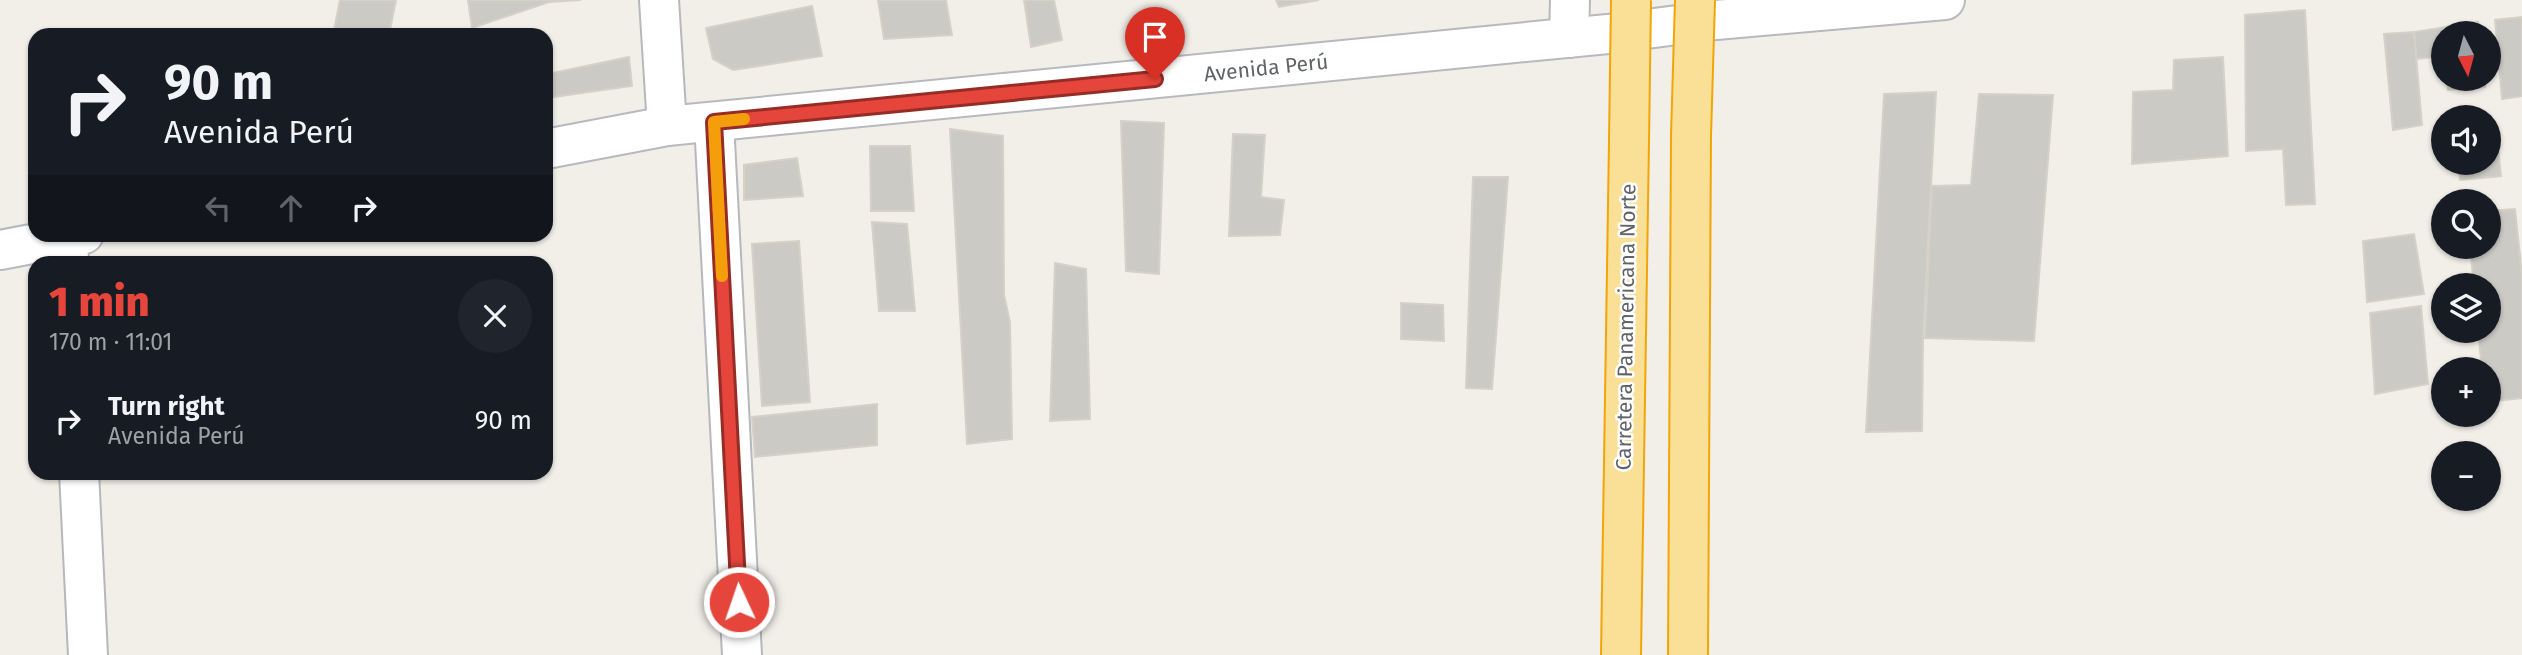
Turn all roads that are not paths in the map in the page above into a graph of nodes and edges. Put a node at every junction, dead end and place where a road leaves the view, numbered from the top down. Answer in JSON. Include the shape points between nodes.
{"nodes":[{"id":1,"x":659,"y":0,"type":"edge"},
{"id":2,"x":1570,"y":0,"type":"edge"},
{"id":3,"x":1631,"y":0,"type":"edge"},
{"id":4,"x":1695,"y":0,"type":"edge"},
{"id":5,"x":1945,"y":0,"type":"edge"},
{"id":6,"x":1750,"y":9,"type":"edge"},
{"id":7,"x":1569,"y":38,"type":"junction"},
{"id":8,"x":714,"y":122,"type":"junction"},
{"id":9,"x":667,"y":126,"type":"junction"},
{"id":10,"x":553,"y":148,"type":"edge"},
{"id":11,"x":74,"y":245,"type":"edge"},
{"id":12,"x":0,"y":250,"type":"edge"},
{"id":13,"x":79,"y":480,"type":"edge"},
{"id":14,"x":88,"y":655,"type":"edge"},
{"id":15,"x":742,"y":655,"type":"edge"},
{"id":16,"x":1621,"y":655,"type":"edge"},
{"id":17,"x":1688,"y":655,"type":"edge"}],
"edges":[{"from":1,"to":9,"type":"main road"},
{"from":2,"to":7,"type":"main road"},
{"from":3,"to":16,"type":"highway","name":"Carretera Panamericana Norte","bridge":true},
{"from":4,"to":17,"type":"highway","bridge":true},
{"from":5,"to":6,"type":"main road","name":"Avenida Perú"},
{"from":6,"to":7,"type":"main road","name":"Avenida Perú"},
{"from":7,"to":8,"type":"main road","name":"Avenida Perú"},
{"from":8,"to":9,"type":"main road","name":"Avenida Perú"},
{"from":8,"to":15,"type":"main road"},
{"from":9,"to":10,"type":"main road","name":"Avenida Perú"},
{"from":11,"to":12,"type":"main road"},
{"from":13,"to":14,"type":"main road"}]}
